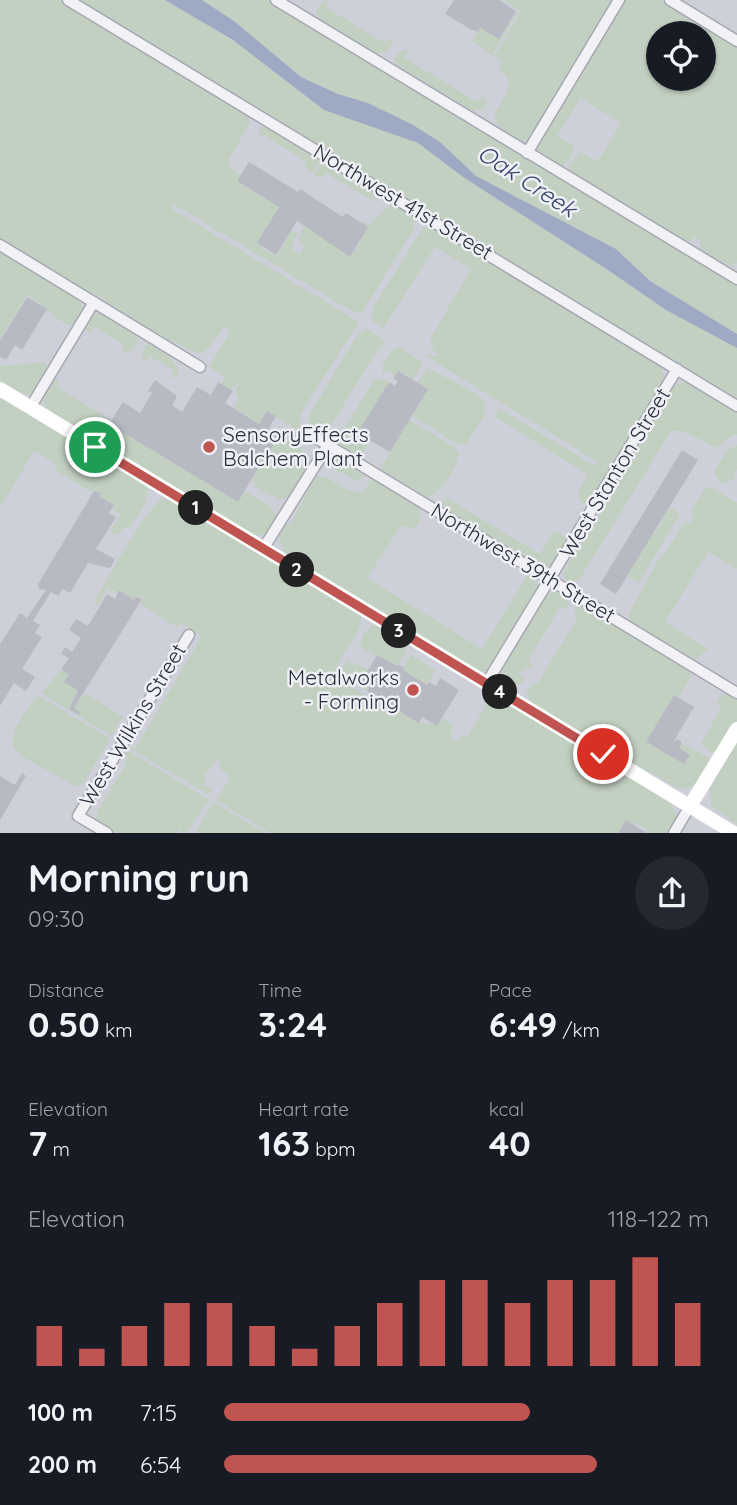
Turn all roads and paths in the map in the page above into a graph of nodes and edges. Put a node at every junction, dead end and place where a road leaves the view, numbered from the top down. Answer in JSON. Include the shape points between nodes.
{"nodes":[{"id":1,"x":68,"y":0,"type":"edge"},
{"id":2,"x":276,"y":0,"type":"edge"},
{"id":3,"x":619,"y":0,"type":"edge"},
{"id":4,"x":670,"y":0,"type":"edge"},
{"id":5,"x":737,"y":41,"type":"edge"},
{"id":6,"x":527,"y":153,"type":"junction"},
{"id":7,"x":0,"y":246,"type":"edge"},
{"id":8,"x":735,"y":275,"type":"edge"},
{"id":9,"x":94,"y":302,"type":"junction"},
{"id":10,"x":200,"y":367,"type":"dead end"},
{"id":11,"x":677,"y":369,"type":"junction"},
{"id":12,"x":0,"y":389,"type":"edge"},
{"id":13,"x":737,"y":406,"type":"edge"},
{"id":14,"x":30,"y":408,"type":"junction"},
{"id":15,"x":309,"y":433,"type":"dead end"},
{"id":16,"x":328,"y":445,"type":"junction"},
{"id":17,"x":263,"y":549,"type":"junction"},
{"id":18,"x":550,"y":580,"type":"junction"},
{"id":19,"x":189,"y":635,"type":"dead end"},
{"id":20,"x":486,"y":684,"type":"junction"},
{"id":21,"x":737,"y":693,"type":"edge"},
{"id":22,"x":737,"y":729,"type":"edge"},
{"id":23,"x":690,"y":806,"type":"junction"},
{"id":24,"x":107,"y":833,"type":"edge"},
{"id":25,"x":674,"y":833,"type":"edge"},
{"id":26,"x":734,"y":833,"type":"edge"}],
"edges":[{"from":1,"to":11,"type":"street","name":"Northwest 41st Street"},
{"from":2,"to":6,"type":"street"},
{"from":3,"to":6,"type":"street"},
{"from":4,"to":5,"type":"street"},
{"from":6,"to":8,"type":"street"},
{"from":7,"to":9,"type":"street"},
{"from":9,"to":10,"type":"street"},
{"from":9,"to":14,"type":"street"},
{"from":11,"to":13,"type":"street","name":"Northwest 41st Street"},
{"from":11,"to":18,"type":"street","name":"West Stanton Street"},
{"from":12,"to":14,"type":"main road"},
{"from":14,"to":17,"type":"main road"},
{"from":15,"to":16,"type":"street","name":"Northwest 39th Street"},
{"from":16,"to":17,"type":"street"},
{"from":16,"to":18,"type":"street","name":"Northwest 39th Street"},
{"from":17,"to":20,"type":"main road"},
{"from":18,"to":20,"type":"street","name":"West Stanton Street"},
{"from":18,"to":21,"type":"street","name":"Northwest 39th Street"},
{"from":19,"to":24,"type":"street","name":"West Wilkins Street","via":[[78,816]]},
{"from":20,"to":23,"type":"main road"},
{"from":22,"to":23,"type":"main road"},
{"from":23,"to":25,"type":"street"},
{"from":23,"to":26,"type":"main road"}]}
